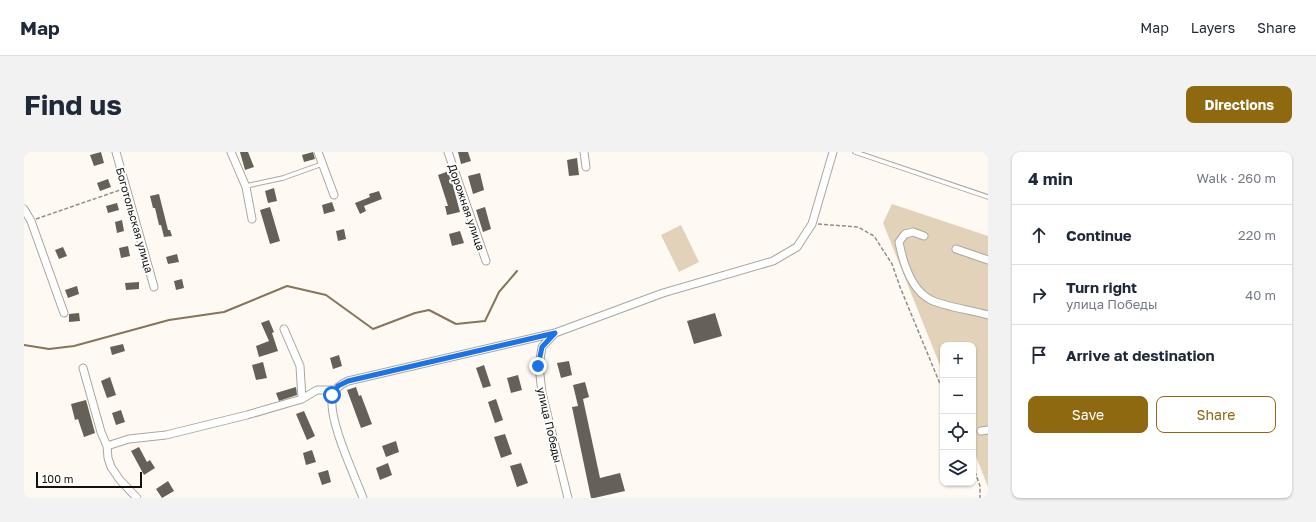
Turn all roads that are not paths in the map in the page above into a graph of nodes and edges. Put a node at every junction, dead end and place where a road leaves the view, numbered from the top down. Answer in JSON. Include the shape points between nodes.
{"nodes":[{"id":1,"x":116,"y":152,"type":"edge"},
{"id":2,"x":231,"y":152,"type":"edge"},
{"id":3,"x":318,"y":152,"type":"edge"},
{"id":4,"x":448,"y":152,"type":"edge"},
{"id":5,"x":584,"y":152,"type":"edge"},
{"id":6,"x":832,"y":152,"type":"edge"},
{"id":7,"x":855,"y":152,"type":"edge"},
{"id":8,"x":322,"y":164,"type":"junction"},
{"id":9,"x":586,"y":167,"type":"dead end"},
{"id":10,"x":246,"y":187,"type":"junction"},
{"id":11,"x":334,"y":195,"type":"dead end"},
{"id":12,"x":988,"y":197,"type":"edge"},
{"id":13,"x":24,"y":209,"type":"edge"},
{"id":14,"x":252,"y":219,"type":"dead end"},
{"id":15,"x":924,"y":236,"type":"dead end"},
{"id":16,"x":956,"y":249,"type":"dead end"},
{"id":17,"x":988,"y":260,"type":"edge"},
{"id":18,"x":486,"y":261,"type":"dead end"},
{"id":19,"x":154,"y":287,"type":"dead end"},
{"id":20,"x":64,"y":313,"type":"dead end"},
{"id":21,"x":988,"y":315,"type":"edge"},
{"id":22,"x":284,"y":329,"type":"dead end"},
{"id":23,"x":555,"y":333,"type":"junction"},
{"id":24,"x":83,"y":368,"type":"dead end"},
{"id":25,"x":335,"y":390,"type":"junction"},
{"id":26,"x":302,"y":399,"type":"junction"},
{"id":27,"x":107,"y":446,"type":"junction"},
{"id":28,"x":138,"y":498,"type":"edge"},
{"id":29,"x":363,"y":498,"type":"edge"},
{"id":30,"x":568,"y":498,"type":"edge"}],
"edges":[{"from":1,"to":19,"type":"street","name":"Боготольская улица"},
{"from":2,"to":10,"type":"street"},
{"from":3,"to":8,"type":"street"},
{"from":4,"to":18,"type":"street","name":"Дорожная улица"},
{"from":5,"to":9,"type":"street"},
{"from":6,"to":23,"type":"street","via":[[812,224],[797,246],[773,261],[663,293]]},
{"from":7,"to":12,"type":"lane"},
{"from":8,"to":10,"type":"lane","via":[[283,178]]},
{"from":8,"to":11,"type":"street"},
{"from":10,"to":14,"type":"street"},
{"from":13,"to":20,"type":"street","via":[[31,221]]},
{"from":15,"to":21,"type":"street","via":[[913,232],[905,234],[899,242],[903,261],[919,291],[932,300]]},
{"from":16,"to":17,"type":"street"},
{"from":22,"to":26,"type":"street","via":[[300,366]]},
{"from":23,"to":25,"type":"street","via":[[348,381]]},
{"from":23,"to":30,"type":"street","name":"улица Победы","via":[[542,347],[538,366],[542,393]]},
{"from":24,"to":27,"type":"street"},
{"from":25,"to":26,"type":"street","via":[[317,390]]},
{"from":25,"to":29,"type":"street","via":[[331,407],[333,418]]},
{"from":26,"to":27,"type":"street","via":[[166,435],[129,439]]},
{"from":27,"to":28,"type":"street","via":[[108,458],[115,474]]}]}
